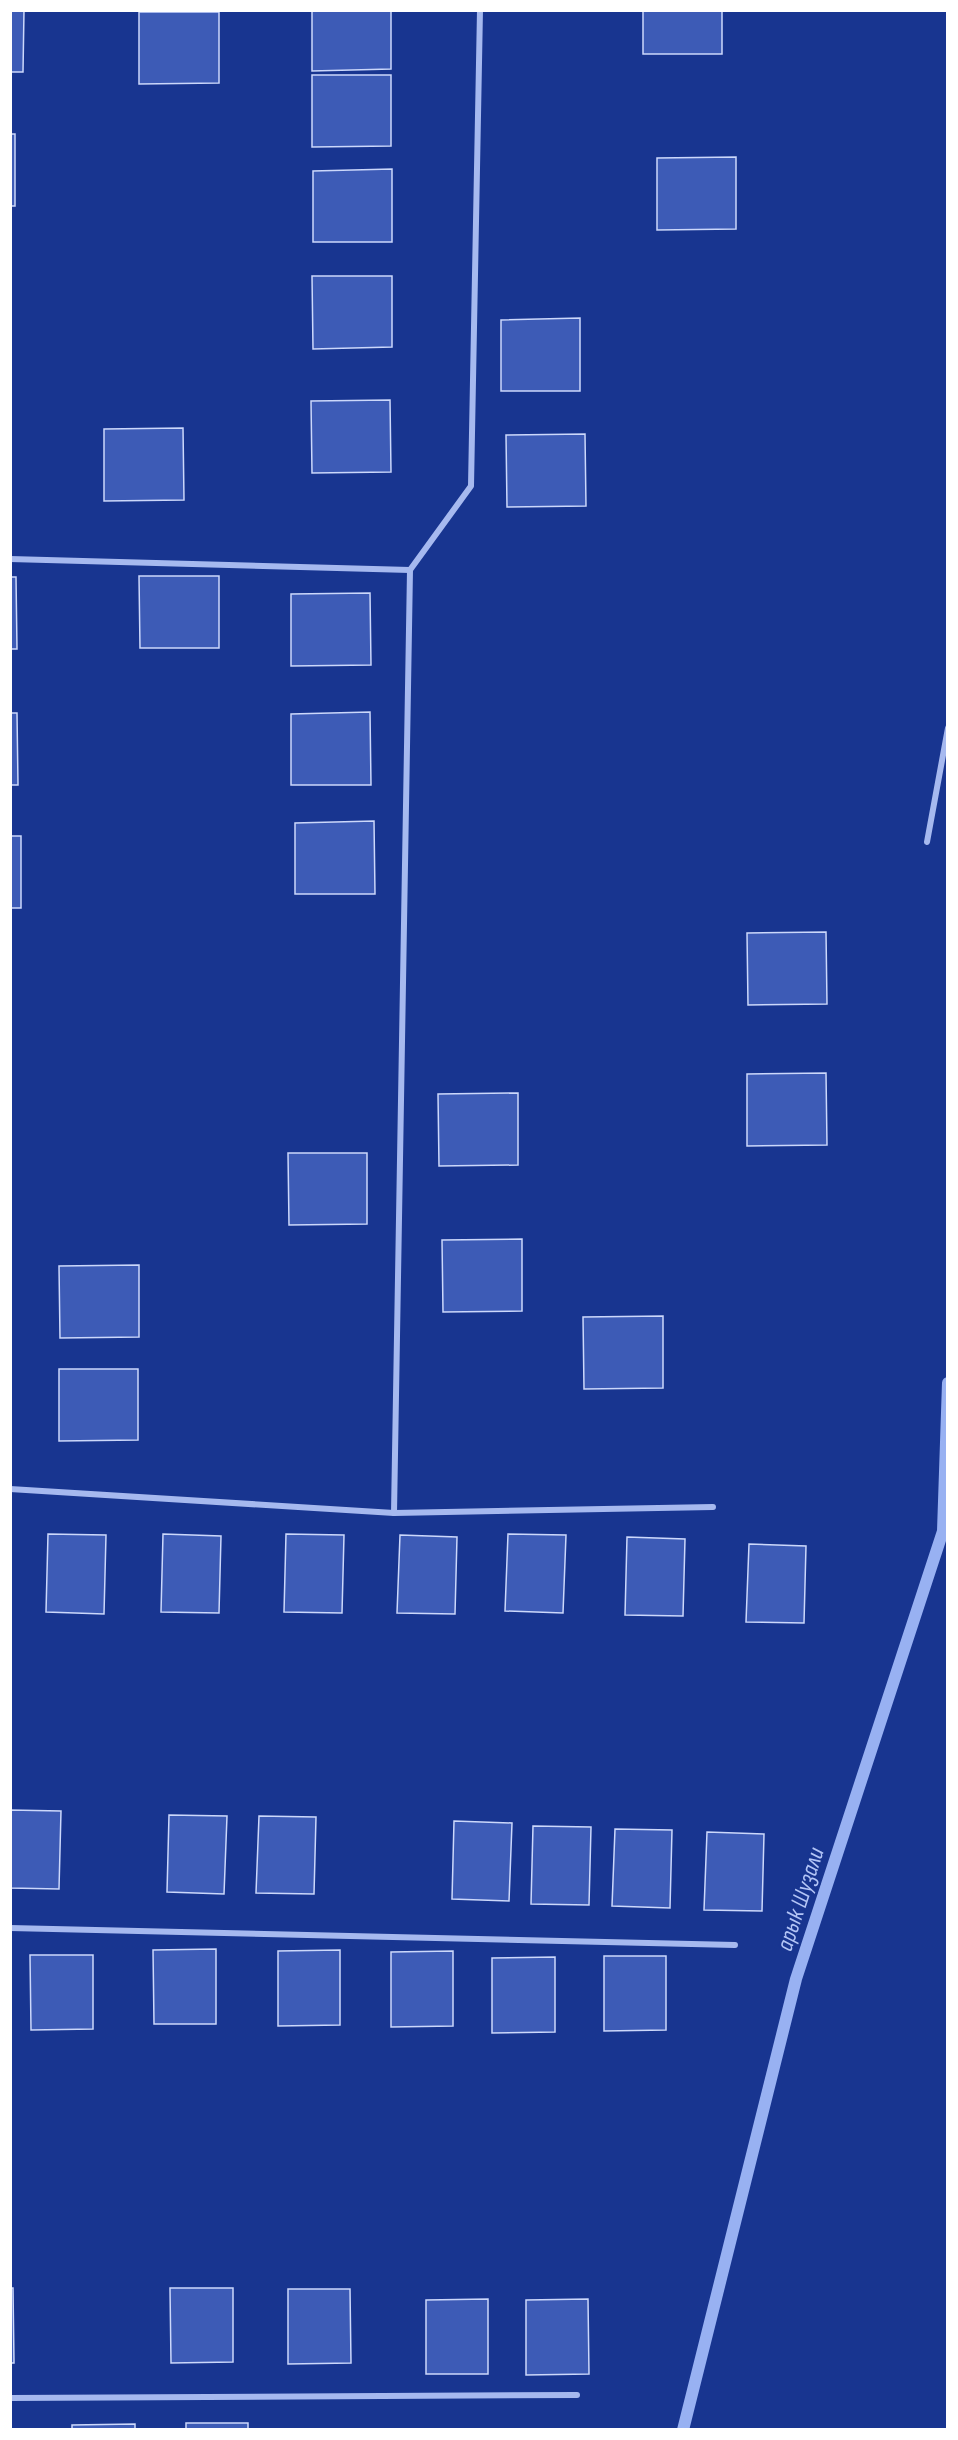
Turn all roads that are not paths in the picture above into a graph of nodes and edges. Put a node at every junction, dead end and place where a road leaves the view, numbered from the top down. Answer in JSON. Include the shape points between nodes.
{"nodes":[{"id":1,"x":480,"y":10,"type":"edge"},
{"id":2,"x":10,"y":559,"type":"edge"},
{"id":3,"x":410,"y":570,"type":"junction"},
{"id":4,"x":948,"y":728,"type":"edge"},
{"id":5,"x":927,"y":842,"type":"dead end"},
{"id":6,"x":10,"y":1489,"type":"edge"},
{"id":7,"x":713,"y":1507,"type":"dead end"},
{"id":8,"x":394,"y":1513,"type":"junction"},
{"id":9,"x":10,"y":1928,"type":"edge"},
{"id":10,"x":735,"y":1945,"type":"dead end"},
{"id":11,"x":577,"y":2395,"type":"dead end"},
{"id":12,"x":10,"y":2398,"type":"edge"}],
"edges":[{"from":1,"to":3,"type":"street","via":[[471,486]]},
{"from":2,"to":3,"type":"street"},
{"from":3,"to":8,"type":"street"},
{"from":4,"to":5,"type":"street"},
{"from":6,"to":8,"type":"street"},
{"from":7,"to":8,"type":"street"},
{"from":9,"to":10,"type":"street"},
{"from":11,"to":12,"type":"street"}]}
